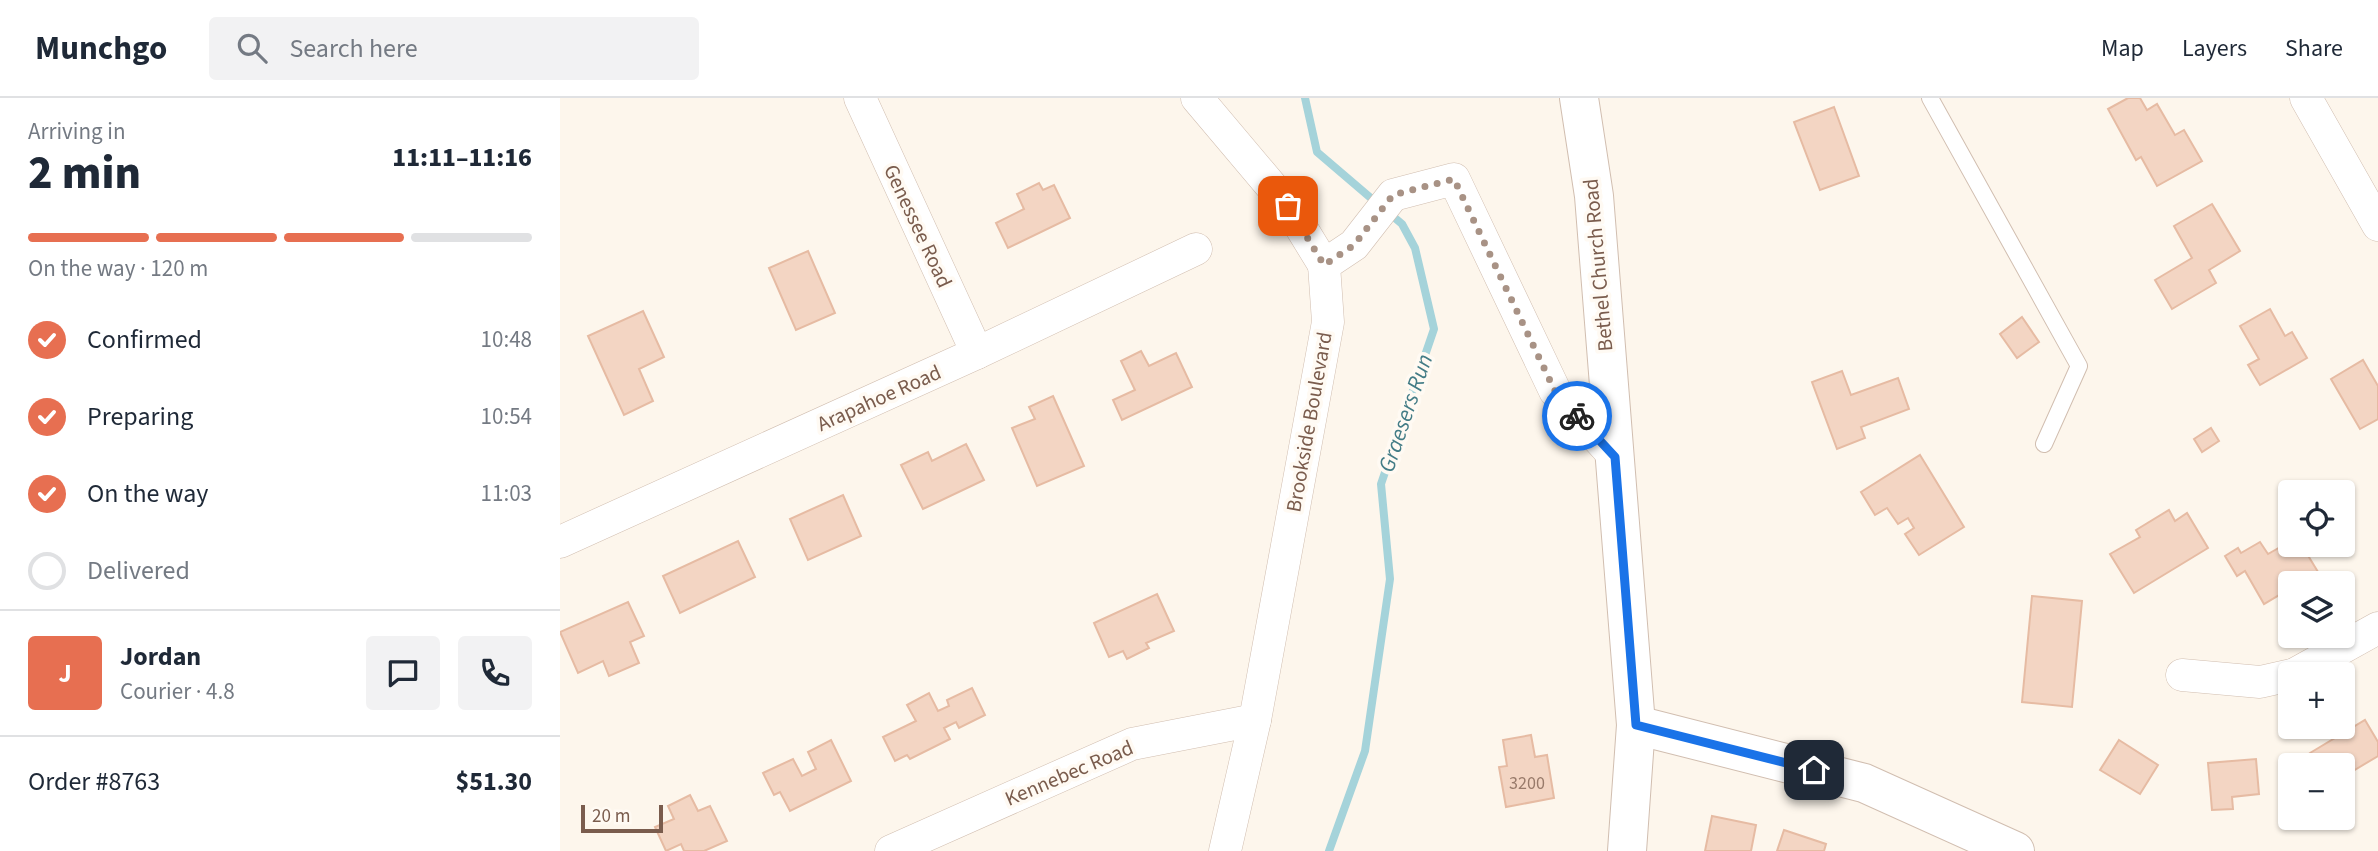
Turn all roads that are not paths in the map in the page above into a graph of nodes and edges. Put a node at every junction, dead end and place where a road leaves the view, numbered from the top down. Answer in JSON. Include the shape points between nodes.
{"nodes":[{"id":1,"x":860,"y":98,"type":"edge"},
{"id":2,"x":1197,"y":98,"type":"edge"},
{"id":3,"x":1579,"y":98,"type":"edge"},
{"id":4,"x":1930,"y":98,"type":"edge"},
{"id":5,"x":2306,"y":98,"type":"edge"},
{"id":6,"x":2378,"y":225,"type":"edge"},
{"id":7,"x":1196,"y":249,"type":"dead end"},
{"id":8,"x":1324,"y":265,"type":"junction"},
{"id":9,"x":977,"y":354,"type":"junction"},
{"id":10,"x":2044,"y":444,"type":"dead end"},
{"id":11,"x":1615,"y":457,"type":"junction"},
{"id":12,"x":560,"y":542,"type":"edge"},
{"id":13,"x":2378,"y":628,"type":"edge"},
{"id":14,"x":2315,"y":662,"type":"edge"},
{"id":15,"x":2182,"y":676,"type":"dead end"},
{"id":16,"x":2278,"y":678,"type":"edge"},
{"id":17,"x":1255,"y":720,"type":"junction"},
{"id":18,"x":1636,"y":725,"type":"junction"},
{"id":19,"x":891,"y":851,"type":"edge"},
{"id":20,"x":1225,"y":851,"type":"edge"},
{"id":21,"x":1627,"y":851,"type":"edge"},
{"id":22,"x":2015,"y":851,"type":"edge"}],
"edges":[{"from":1,"to":9,"type":"street","name":"Genessee Road"},
{"from":2,"to":8,"type":"street","via":[[1288,206]]},
{"from":3,"to":11,"type":"street","name":"Bethel Church Road","via":[[1594,196]]},
{"from":4,"to":10,"type":"lane","via":[[2080,366]]},
{"from":5,"to":6,"type":"street"},
{"from":7,"to":9,"type":"street","name":"Arapahoe Road"},
{"from":8,"to":11,"type":"street","via":[[1354,245],[1393,195],[1454,179],[1555,391]]},
{"from":8,"to":17,"type":"street","name":"Brookside Boulevard","via":[[1328,321]]},
{"from":9,"to":12,"type":"street","name":"Arapahoe Road"},
{"from":11,"to":18,"type":"street","name":"Bethel Church Road"},
{"from":13,"to":14,"type":"street"},
{"from":15,"to":16,"type":"street","via":[[2260,682]]},
{"from":17,"to":19,"type":"street","name":"Kennebec Road","via":[[1132,744]]},
{"from":17,"to":20,"type":"street","name":"Brookside Boulevard"},
{"from":18,"to":21,"type":"street","name":"Bethel Church Road"},
{"from":18,"to":22,"type":"street","via":[[1864,783]]}]}
